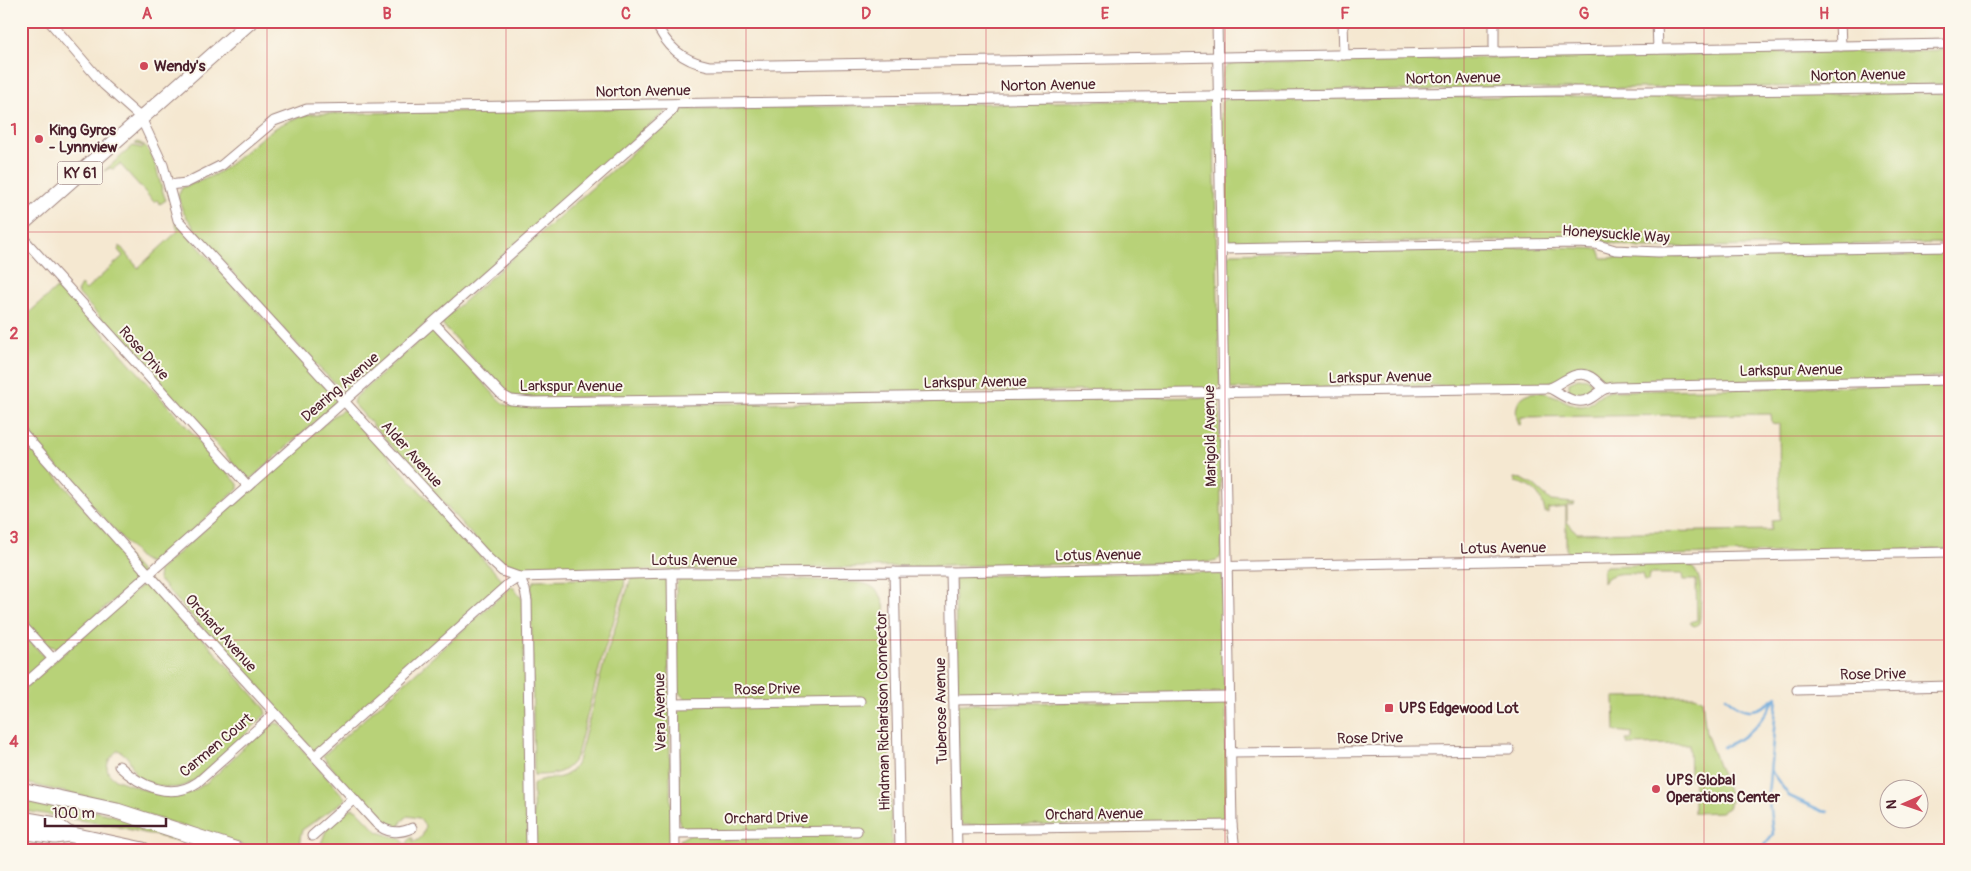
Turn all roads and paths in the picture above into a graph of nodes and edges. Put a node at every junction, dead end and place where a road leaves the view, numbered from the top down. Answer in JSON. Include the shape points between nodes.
{"nodes":[{"id":1,"x":49,"y":21,"type":"edge"},
{"id":2,"x":251,"y":21,"type":"edge"},
{"id":3,"x":655,"y":21,"type":"edge"},
{"id":4,"x":1217,"y":21,"type":"edge"},
{"id":5,"x":1343,"y":21,"type":"edge"},
{"id":6,"x":1494,"y":21,"type":"edge"},
{"id":7,"x":1657,"y":21,"type":"edge"},
{"id":8,"x":1840,"y":21,"type":"edge"},
{"id":9,"x":1950,"y":44,"type":"edge"},
{"id":10,"x":1841,"y":46,"type":"junction"},
{"id":11,"x":1658,"y":50,"type":"junction"},
{"id":12,"x":1494,"y":52,"type":"junction"},
{"id":13,"x":1344,"y":55,"type":"junction"},
{"id":14,"x":1218,"y":58,"type":"junction"},
{"id":15,"x":1950,"y":88,"type":"edge"},
{"id":16,"x":1217,"y":96,"type":"junction"},
{"id":17,"x":674,"y":104,"type":"junction"},
{"id":18,"x":141,"y":118,"type":"junction"},
{"id":19,"x":169,"y":185,"type":"junction"},
{"id":20,"x":21,"y":225,"type":"edge"},
{"id":21,"x":21,"y":236,"type":"edge"},
{"id":22,"x":1950,"y":247,"type":"edge"},
{"id":23,"x":1221,"y":248,"type":"junction"},
{"id":24,"x":434,"y":323,"type":"junction"},
{"id":25,"x":1950,"y":380,"type":"edge"},
{"id":26,"x":1550,"y":388,"type":"junction"},
{"id":27,"x":1604,"y":388,"type":"junction"},
{"id":28,"x":1223,"y":392,"type":"junction"},
{"id":29,"x":345,"y":401,"type":"junction"},
{"id":30,"x":21,"y":431,"type":"edge"},
{"id":31,"x":248,"y":486,"type":"junction"},
{"id":32,"x":1950,"y":552,"type":"edge"},
{"id":33,"x":1226,"y":566,"type":"junction"},
{"id":34,"x":894,"y":572,"type":"junction"},
{"id":35,"x":952,"y":572,"type":"junction"},
{"id":36,"x":150,"y":573,"type":"junction"},
{"id":37,"x":672,"y":573,"type":"junction"},
{"id":38,"x":519,"y":577,"type":"junction"},
{"id":39,"x":21,"y":624,"type":"edge"},
{"id":40,"x":53,"y":659,"type":"junction"},
{"id":41,"x":1950,"y":686,"type":"edge"},
{"id":42,"x":21,"y":687,"type":"edge"},
{"id":43,"x":1797,"y":690,"type":"dead end"},
{"id":44,"x":1229,"y":696,"type":"junction"},
{"id":45,"x":954,"y":700,"type":"junction"},
{"id":46,"x":860,"y":702,"type":"dead end"},
{"id":47,"x":674,"y":704,"type":"junction"},
{"id":48,"x":275,"y":713,"type":"junction"},
{"id":49,"x":1510,"y":750,"type":"dead end"},
{"id":50,"x":1230,"y":753,"type":"junction"},
{"id":51,"x":316,"y":756,"type":"junction"},
{"id":52,"x":119,"y":766,"type":"dead end"},
{"id":53,"x":21,"y":790,"type":"edge"},
{"id":54,"x":354,"y":799,"type":"junction"},
{"id":55,"x":21,"y":819,"type":"edge"},
{"id":56,"x":1232,"y":826,"type":"junction"},
{"id":57,"x":412,"y":828,"type":"dead end"},
{"id":58,"x":957,"y":829,"type":"junction"},
{"id":59,"x":21,"y":831,"type":"edge"},
{"id":60,"x":857,"y":831,"type":"dead end"},
{"id":61,"x":675,"y":833,"type":"junction"},
{"id":62,"x":68,"y":834,"type":"junction"},
{"id":63,"x":312,"y":836,"type":"dead end"},
{"id":64,"x":144,"y":850,"type":"edge"},
{"id":65,"x":237,"y":850,"type":"edge"},
{"id":66,"x":531,"y":850,"type":"edge"},
{"id":67,"x":676,"y":850,"type":"edge"},
{"id":68,"x":900,"y":850,"type":"edge"},
{"id":69,"x":957,"y":850,"type":"edge"},
{"id":70,"x":1235,"y":850,"type":"edge"}],
"edges":[{"from":1,"to":18,"type":"street","via":[[104,85]]},
{"from":2,"to":18,"type":"main road","number":"KY 61"},
{"from":3,"to":14,"type":"street","name":"Norton Avenue","via":[[667,42],[681,56],[700,65]]},
{"from":4,"to":14,"type":"street","name":"Marigold Avenue"},
{"from":5,"to":13,"type":"street"},
{"from":6,"to":12,"type":"street"},
{"from":7,"to":11,"type":"street"},
{"from":8,"to":10,"type":"street"},
{"from":9,"to":10,"type":"street","name":"Norton Avenue"},
{"from":10,"to":11,"type":"street","name":"Norton Avenue"},
{"from":11,"to":12,"type":"street","name":"Norton Avenue"},
{"from":12,"to":13,"type":"street","name":"Norton Avenue"},
{"from":13,"to":14,"type":"street","name":"Norton Avenue"},
{"from":14,"to":16,"type":"street","name":"Marigold Avenue"},
{"from":15,"to":16,"type":"street","name":"Norton Avenue"},
{"from":16,"to":17,"type":"street","name":"Norton Avenue"},
{"from":16,"to":23,"type":"street","name":"Marigold Avenue"},
{"from":17,"to":19,"type":"street","name":"Norton Avenue","via":[[307,110],[274,121],[214,170],[186,182]]},
{"from":17,"to":24,"type":"street","name":"Dearing Avenue","via":[[672,112]]},
{"from":18,"to":19,"type":"street","name":"Alder Avenue"},
{"from":18,"to":20,"type":"main road","number":"KY 61"},
{"from":19,"to":29,"type":"street","name":"Alder Avenue","via":[[178,220]]},
{"from":21,"to":31,"type":"street","name":"Rose Drive"},
{"from":22,"to":23,"type":"street","name":"Honeysuckle Way","via":[[1658,252],[1615,250],[1578,243]]},
{"from":23,"to":28,"type":"street","name":"Marigold Avenue"},
{"from":24,"to":28,"type":"street","name":"Larkspur Avenue","via":[[495,389],[512,400],[532,402]]},
{"from":24,"to":29,"type":"street","name":"Dearing Avenue"},
{"from":25,"to":27,"type":"street","name":"Larkspur Avenue"},
{"from":26,"to":27,"type":"street","name":"Larkspur Avenue","via":[[1578,401],[1590,399]]},
{"from":26,"to":27,"type":"street","name":"Larkspur Avenue","via":[[1579,374],[1593,378]]},
{"from":26,"to":28,"type":"street","name":"Larkspur Avenue"},
{"from":28,"to":33,"type":"street","name":"Marigold Avenue"},
{"from":29,"to":31,"type":"street","name":"Dearing Avenue"},
{"from":29,"to":38,"type":"street","name":"Alder Avenue","via":[[488,558],[502,570]]},
{"from":30,"to":36,"type":"street","name":"Orchard Avenue"},
{"from":31,"to":36,"type":"street","name":"Dearing Avenue"},
{"from":32,"to":33,"type":"street","name":"Lotus Avenue"},
{"from":33,"to":35,"type":"street","name":"Lotus Avenue"},
{"from":33,"to":44,"type":"street","name":"Marigold Avenue"},
{"from":34,"to":35,"type":"street","name":"Lotus Avenue"},
{"from":34,"to":37,"type":"street","name":"Lotus Avenue"},
{"from":34,"to":68,"type":"street","name":"Hindman Richardson Connector"},
{"from":35,"to":45,"type":"street","name":"Tuberose Avenue"},
{"from":36,"to":40,"type":"street","name":"Dearing Avenue"},
{"from":36,"to":48,"type":"street","name":"Orchard Avenue"},
{"from":37,"to":38,"type":"street","name":"Lotus Avenue"},
{"from":37,"to":47,"type":"street","name":"Vera Avenue"},
{"from":38,"to":51,"type":"street"},
{"from":38,"to":66,"type":"street","via":[[527,601]]},
{"from":39,"to":40,"type":"street"},
{"from":40,"to":42,"type":"street","name":"Dearing Avenue"},
{"from":41,"to":43,"type":"street","name":"Rose Drive"},
{"from":44,"to":45,"type":"street"},
{"from":44,"to":50,"type":"street","name":"Marigold Avenue"},
{"from":45,"to":58,"type":"street","name":"Tuberose Avenue"},
{"from":46,"to":47,"type":"street","name":"Rose Drive"},
{"from":47,"to":61,"type":"street","name":"Vera Avenue"},
{"from":48,"to":51,"type":"street","name":"Orchard Avenue"},
{"from":48,"to":52,"type":"street","name":"Carmen Court","via":[[198,782],[184,790],[155,789]]},
{"from":49,"to":50,"type":"street","name":"Rose Drive"},
{"from":50,"to":56,"type":"street","name":"Marigold Avenue"},
{"from":51,"to":54,"type":"street","name":"Orchard Avenue"},
{"from":53,"to":65,"type":"highway","via":[[117,811]]},
{"from":54,"to":57,"type":"street","name":"Orchard Avenue","via":[[381,828],[397,832]]},
{"from":54,"to":63,"type":"street"},
{"from":55,"to":62,"type":"highway","via":[[56,825]]},
{"from":56,"to":58,"type":"street","name":"Orchard Avenue"},
{"from":56,"to":70,"type":"street","name":"Marigold Avenue"},
{"from":58,"to":69,"type":"street","name":"Tuberose Avenue"},
{"from":59,"to":62,"type":"highway","via":[[55,836]]},
{"from":60,"to":61,"type":"street","name":"Orchard Drive"},
{"from":61,"to":67,"type":"street","name":"Vera Avenue"},
{"from":62,"to":64,"type":"highway"}]}
